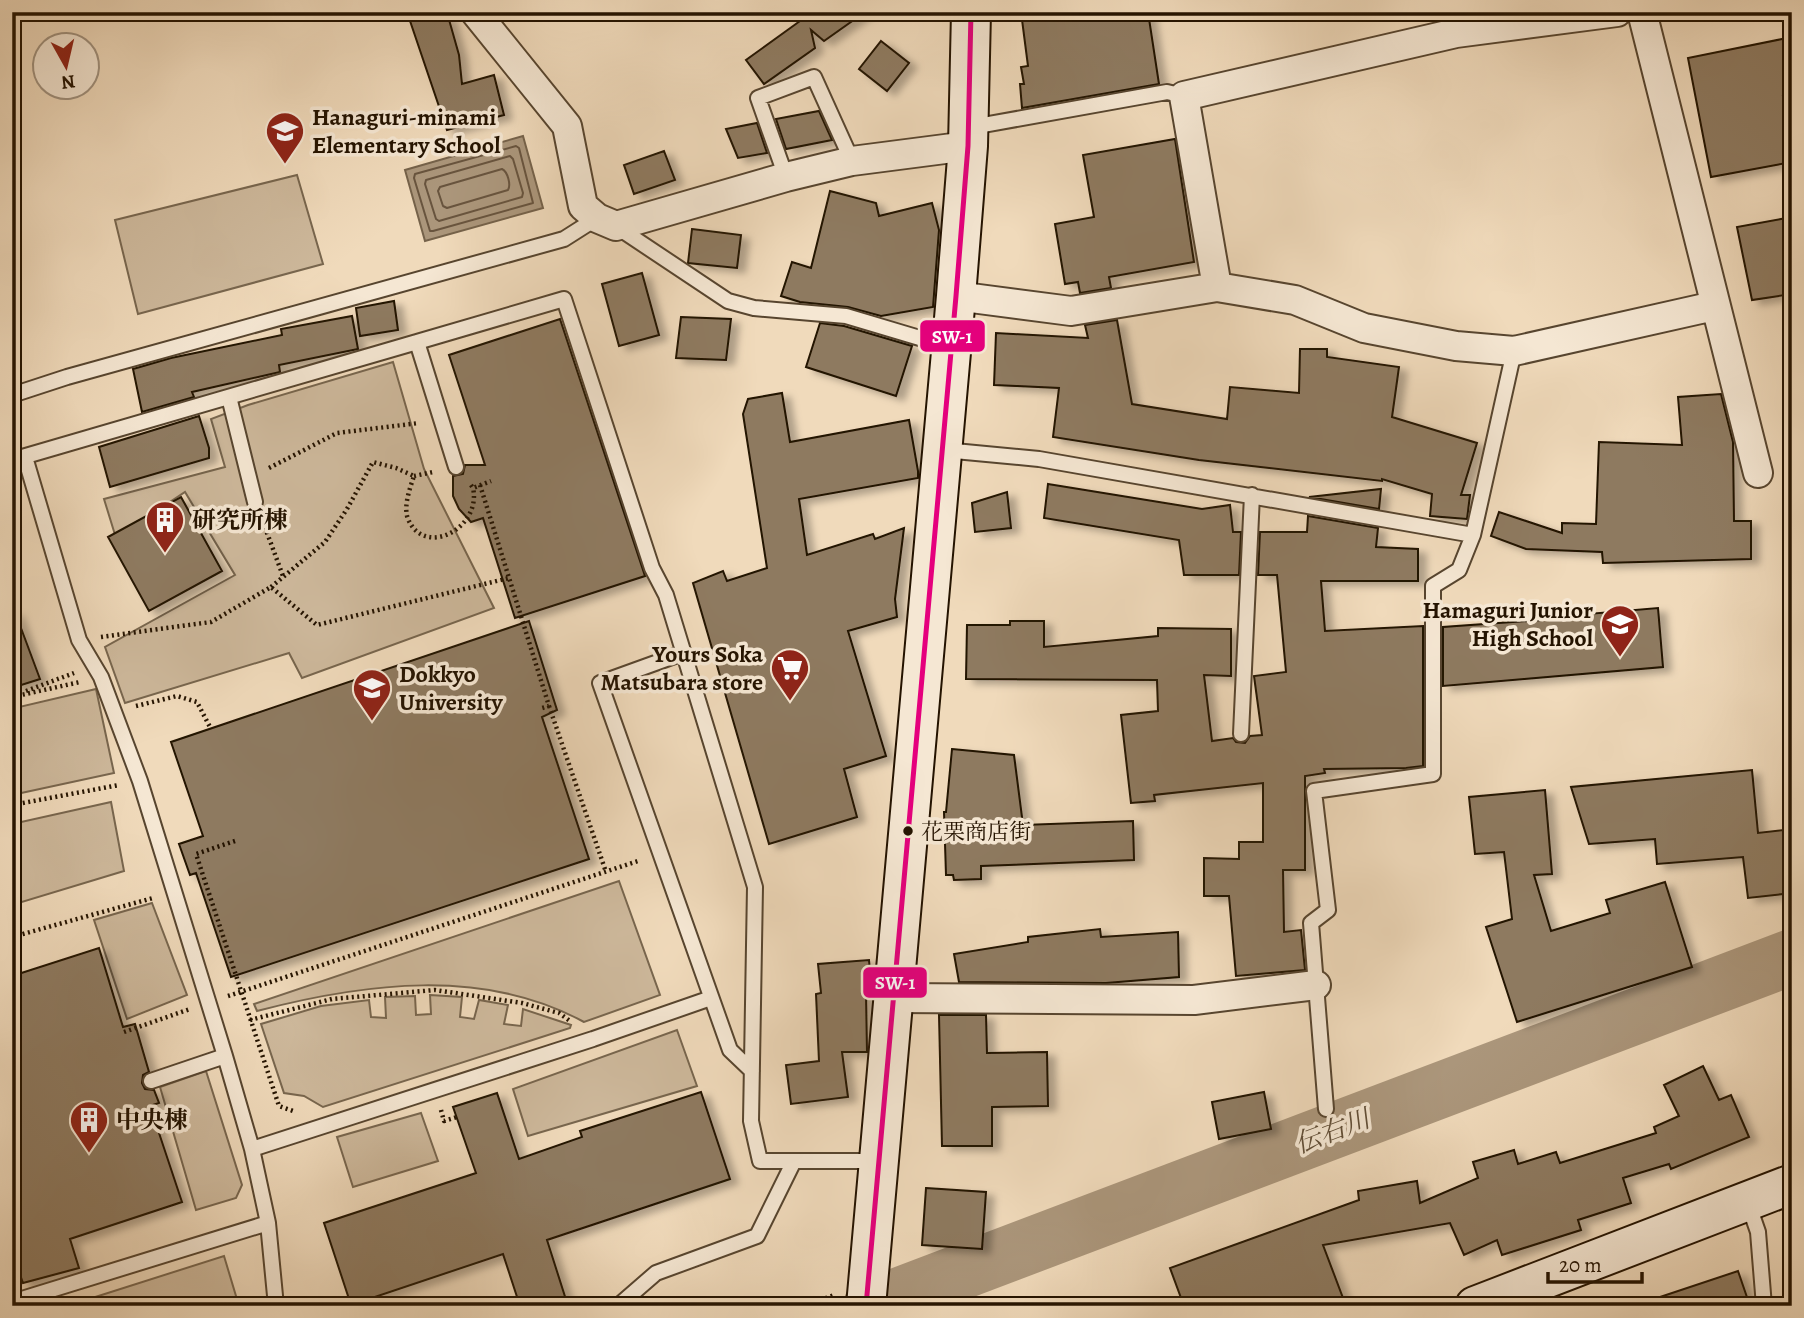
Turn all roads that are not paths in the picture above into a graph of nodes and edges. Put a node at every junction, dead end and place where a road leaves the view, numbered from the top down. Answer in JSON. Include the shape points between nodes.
{"nodes":[{"id":1,"x":475,"y":12,"type":"edge"},
{"id":2,"x":971,"y":12,"type":"edge"},
{"id":3,"x":1617,"y":12,"type":"edge"},
{"id":4,"x":1642,"y":12,"type":"edge"},
{"id":5,"x":1184,"y":96,"type":"junction"},
{"id":6,"x":968,"y":137,"type":"junction"},
{"id":7,"x":852,"y":162,"type":"junction"},
{"id":8,"x":786,"y":177,"type":"junction"},
{"id":9,"x":606,"y":222,"type":"junction"},
{"id":10,"x":1217,"y":287,"type":"junction"},
{"id":11,"x":956,"y":296,"type":"junction"},
{"id":12,"x":1714,"y":306,"type":"junction"},
{"id":13,"x":417,"y":342,"type":"junction"},
{"id":14,"x":951,"y":347,"type":"junction"},
{"id":15,"x":1514,"y":351,"type":"junction"},
{"id":16,"x":12,"y":396,"type":"edge"},
{"id":17,"x":229,"y":397,"type":"junction"},
{"id":18,"x":943,"y":450,"type":"junction"},
{"id":19,"x":19,"y":459,"type":"edge"},
{"id":20,"x":456,"y":467,"type":"dead end"},
{"id":21,"x":1758,"y":473,"type":"dead end"},
{"id":22,"x":1252,"y":495,"type":"junction"},
{"id":23,"x":255,"y":502,"type":"road end"},
{"id":24,"x":1473,"y":535,"type":"junction"},
{"id":25,"x":683,"y":653,"type":"junction"},
{"id":26,"x":1241,"y":734,"type":"dead end"},
{"id":27,"x":1316,"y":985,"type":"junction"},
{"id":28,"x":711,"y":998,"type":"junction"},
{"id":29,"x":895,"y":998,"type":"junction"},
{"id":30,"x":225,"y":1056,"type":"junction"},
{"id":31,"x":752,"y":1071,"type":"junction"},
{"id":32,"x":151,"y":1081,"type":"dead end"},
{"id":33,"x":1326,"y":1109,"type":"dead end"},
{"id":34,"x":251,"y":1149,"type":"junction"},
{"id":35,"x":794,"y":1161,"type":"junction"},
{"id":36,"x":880,"y":1161,"type":"junction"},
{"id":37,"x":1792,"y":1184,"type":"edge"},
{"id":38,"x":1748,"y":1202,"type":"junction"},
{"id":39,"x":268,"y":1223,"type":"junction"},
{"id":40,"x":859,"y":1296,"type":"edge"},
{"id":41,"x":12,"y":1302,"type":"edge"},
{"id":42,"x":276,"y":1306,"type":"edge"},
{"id":43,"x":618,"y":1306,"type":"edge"},
{"id":44,"x":1475,"y":1306,"type":"edge"},
{"id":45,"x":1764,"y":1306,"type":"edge"}],
"edges":[{"from":1,"to":9,"type":"street","via":[[567,126],[583,206]]},
{"from":2,"to":6,"type":"street"},
{"from":3,"to":5,"type":"street","via":[[1456,33]]},
{"from":4,"to":12,"type":"street"},
{"from":5,"to":6,"type":"lane","via":[[1167,92]]},
{"from":5,"to":10,"type":"street"},
{"from":6,"to":7,"type":"street"},
{"from":6,"to":11,"type":"street"},
{"from":7,"to":8,"type":"street"},
{"from":7,"to":8,"type":"lane","via":[[814,77],[758,98]]},
{"from":8,"to":9,"type":"street"},
{"from":9,"to":14,"type":"lane","via":[[728,300],[754,308],[846,316]]},
{"from":9,"to":16,"type":"lane","via":[[565,239]]},
{"from":10,"to":11,"type":"street","via":[[1071,311]]},
{"from":10,"to":15,"type":"street","via":[[1296,300],[1364,328],[1456,346]]},
{"from":11,"to":14,"type":"street"},
{"from":12,"to":15,"type":"street"},
{"from":12,"to":21,"type":"street"},
{"from":13,"to":17,"type":"lane"},
{"from":13,"to":20,"type":"lane"},
{"from":13,"to":25,"type":"lane","via":[[564,299]]},
{"from":14,"to":18,"type":"street"},
{"from":15,"to":24,"type":"lane"},
{"from":17,"to":19,"type":"lane"},
{"from":17,"to":23,"type":"lane"},
{"from":18,"to":22,"type":"lane","via":[[1039,458]]},
{"from":18,"to":29,"type":"street"},
{"from":19,"to":30,"type":"lane","via":[[79,640],[97,671],[140,781]]},
{"from":22,"to":24,"type":"lane"},
{"from":22,"to":26,"type":"lane"},
{"from":24,"to":27,"type":"lane","via":[[1459,570],[1433,586],[1433,774],[1314,791],[1328,910],[1311,923]]},
{"from":25,"to":28,"type":"lane","via":[[600,683]]},
{"from":25,"to":31,"type":"lane","via":[[755,887]]},
{"from":27,"to":29,"type":"street","via":[[1194,1000]]},
{"from":27,"to":33,"type":"lane"},
{"from":28,"to":31,"type":"lane","via":[[730,1050]]},
{"from":28,"to":34,"type":"lane"},
{"from":29,"to":36,"type":"street"},
{"from":30,"to":32,"type":"lane"},
{"from":30,"to":34,"type":"lane"},
{"from":31,"to":35,"type":"lane","via":[[751,1121],[760,1161]]},
{"from":34,"to":39,"type":"lane"},
{"from":35,"to":36,"type":"lane"},
{"from":35,"to":43,"type":"lane","via":[[757,1236],[656,1273]]},
{"from":36,"to":40,"type":"street"},
{"from":37,"to":38,"type":"street"},
{"from":38,"to":44,"type":"street","via":[[1533,1289]]},
{"from":38,"to":45,"type":"lane","via":[[1758,1232]]},
{"from":39,"to":41,"type":"lane"},
{"from":39,"to":42,"type":"lane"}]}
